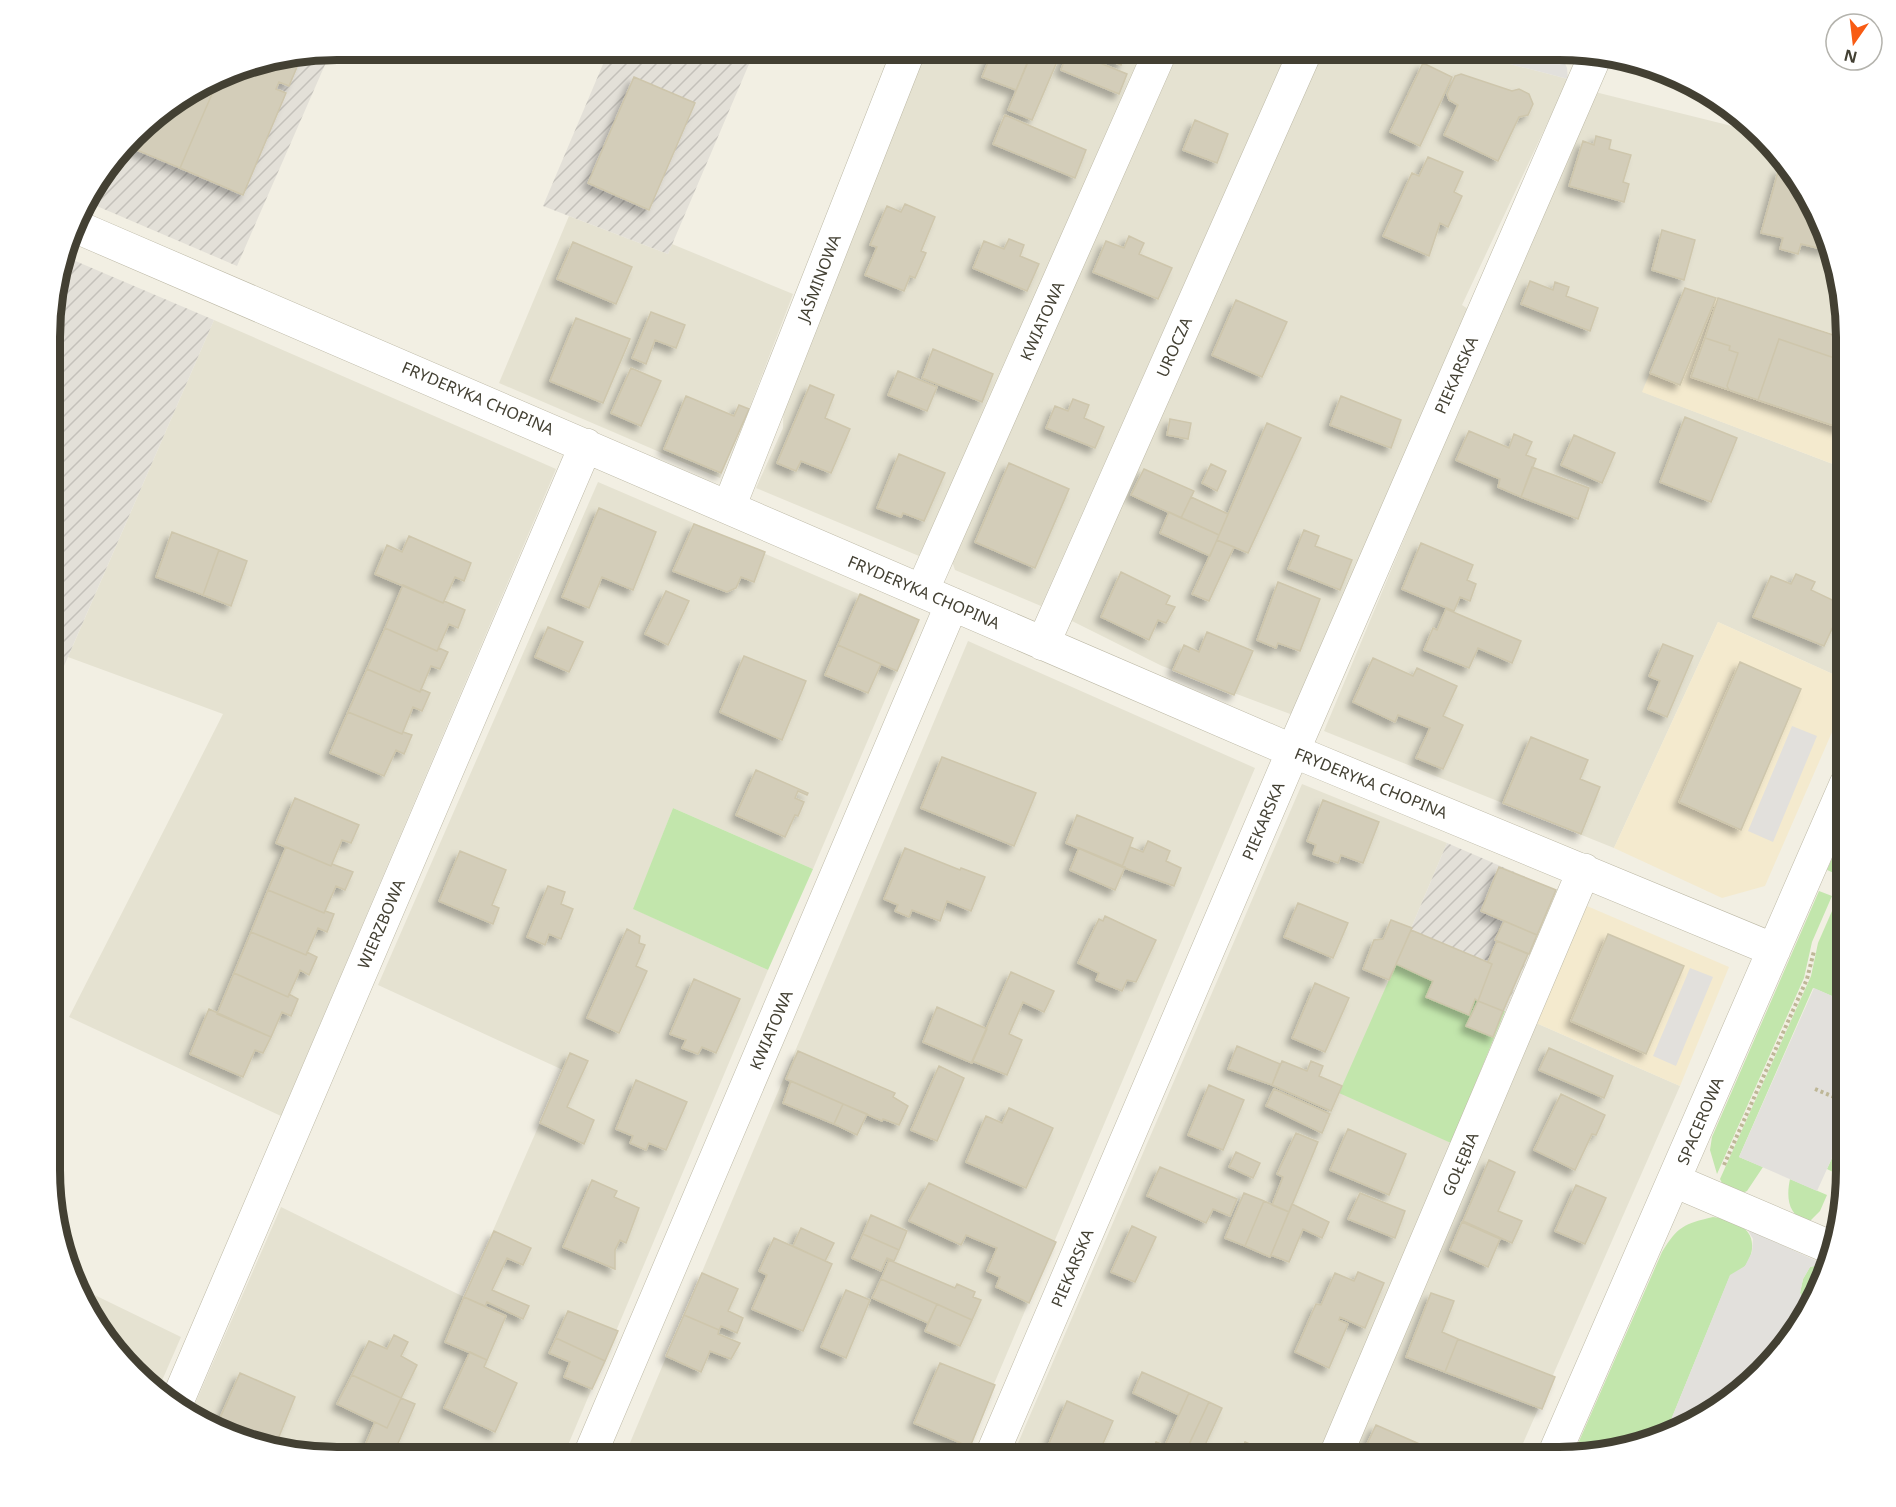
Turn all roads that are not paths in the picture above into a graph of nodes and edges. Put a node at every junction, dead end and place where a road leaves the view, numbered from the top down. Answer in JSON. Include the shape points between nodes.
{"nodes":[{"id":1,"x":905,"y":60,"type":"edge"},
{"id":2,"x":1157,"y":60,"type":"edge"},
{"id":3,"x":1302,"y":60,"type":"edge"},
{"id":4,"x":1593,"y":62,"type":"edge"},
{"id":5,"x":82,"y":229,"type":"edge"},
{"id":6,"x":586,"y":444,"type":"junction"},
{"id":7,"x":729,"y":507,"type":"junction"},
{"id":8,"x":937,"y":597,"type":"junction"},
{"id":9,"x":1043,"y":644,"type":"junction"},
{"id":10,"x":1293,"y":751,"type":"junction"},
{"id":11,"x":1836,"y":807,"type":"edge"},
{"id":12,"x":1584,"y":870,"type":"junction"},
{"id":13,"x":1774,"y":950,"type":"junction"},
{"id":14,"x":1675,"y":1181,"type":"junction"},
{"id":15,"x":1826,"y":1245,"type":"edge"},
{"id":16,"x":179,"y":1397,"type":"edge"},
{"id":17,"x":594,"y":1447,"type":"edge"},
{"id":18,"x":995,"y":1447,"type":"edge"},
{"id":19,"x":1339,"y":1447,"type":"edge"},
{"id":20,"x":1558,"y":1447,"type":"edge"}],
"edges":[{"from":1,"to":7,"type":"street","name":"JAŚMINOWA"},
{"from":2,"to":8,"type":"street","name":"KWIATOWA"},
{"from":3,"to":9,"type":"street","name":"UROCZA"},
{"from":4,"to":10,"type":"street","name":"PIEKARSKA"},
{"from":5,"to":6,"type":"street","name":"FRYDERYKA CHOPINA"},
{"from":6,"to":7,"type":"street","name":"FRYDERYKA CHOPINA"},
{"from":6,"to":16,"type":"street","name":"WIERZBOWA"},
{"from":7,"to":8,"type":"street","name":"FRYDERYKA CHOPINA"},
{"from":8,"to":9,"type":"street","name":"FRYDERYKA CHOPINA"},
{"from":8,"to":17,"type":"street","name":"KWIATOWA"},
{"from":9,"to":10,"type":"street","name":"FRYDERYKA CHOPINA"},
{"from":10,"to":12,"type":"street","name":"FRYDERYKA CHOPINA"},
{"from":10,"to":18,"type":"street","name":"PIEKARSKA"},
{"from":11,"to":13,"type":"street","name":"SPACEROWA"},
{"from":12,"to":13,"type":"street","name":"FRYDERYKA CHOPINA"},
{"from":12,"to":19,"type":"street","name":"GOŁĘBIA"},
{"from":13,"to":14,"type":"street","name":"SPACEROWA"},
{"from":14,"to":15,"type":"street"},
{"from":14,"to":20,"type":"street","name":"SPACEROWA"}]}
